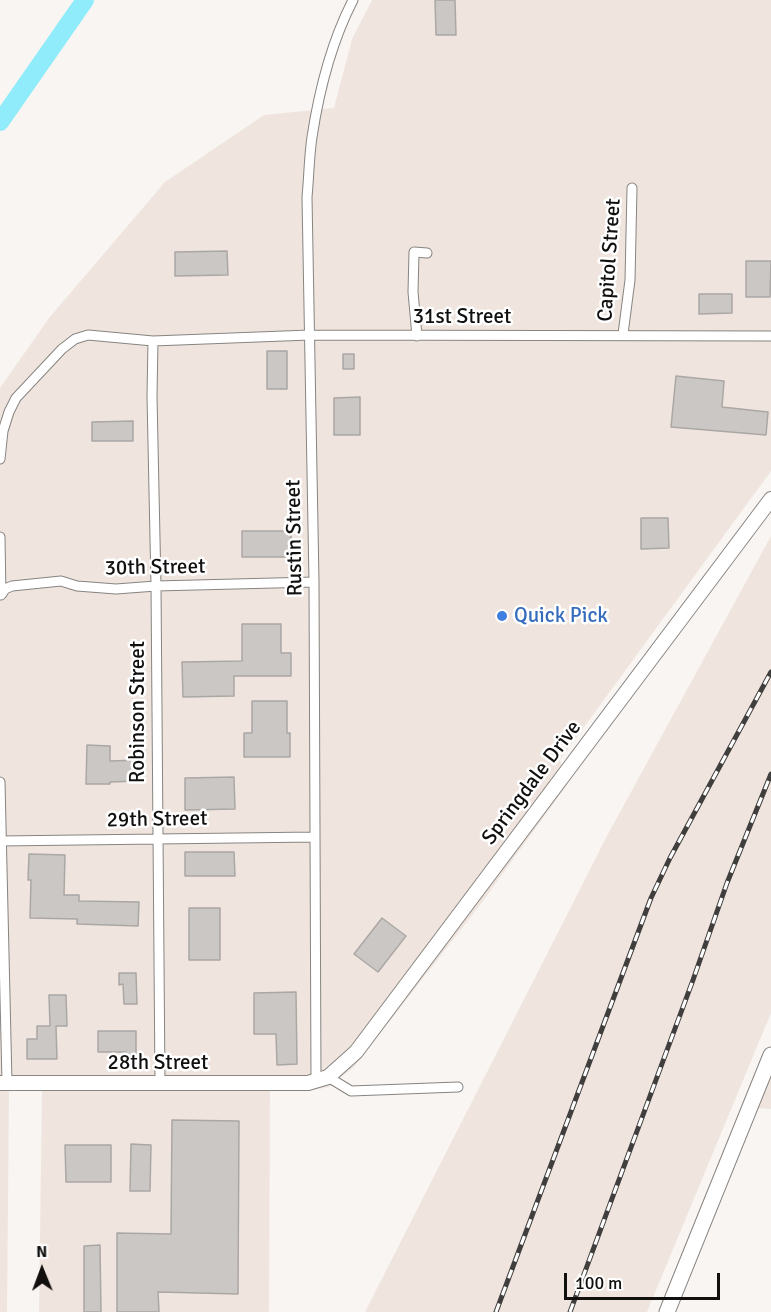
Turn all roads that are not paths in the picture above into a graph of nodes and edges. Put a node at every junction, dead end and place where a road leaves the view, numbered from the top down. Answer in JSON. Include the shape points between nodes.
{"nodes":[{"id":1,"x":353,"y":0,"type":"edge"},
{"id":2,"x":632,"y":188,"type":"dead end"},
{"id":3,"x":427,"y":252,"type":"dead end"},
{"id":4,"x":623,"y":334,"type":"junction"},
{"id":5,"x":310,"y":335,"type":"junction"},
{"id":6,"x":417,"y":336,"type":"junction"},
{"id":7,"x":771,"y":336,"type":"edge"},
{"id":8,"x":153,"y":341,"type":"junction"},
{"id":9,"x":0,"y":459,"type":"edge"},
{"id":10,"x":771,"y":499,"type":"edge"},
{"id":11,"x":0,"y":537,"type":"edge"},
{"id":12,"x":314,"y":582,"type":"junction"},
{"id":13,"x":156,"y":586,"type":"junction"},
{"id":14,"x":1,"y":595,"type":"edge"},
{"id":15,"x":0,"y":782,"type":"edge"},
{"id":16,"x":315,"y":837,"type":"junction"},
{"id":17,"x":157,"y":838,"type":"junction"},
{"id":18,"x":0,"y":841,"type":"edge"},
{"id":19,"x":771,"y":1055,"type":"edge"},
{"id":20,"x":322,"y":1079,"type":"junction"},
{"id":21,"x":766,"y":1081,"type":"edge"},
{"id":22,"x":4,"y":1083,"type":"edge"},
{"id":23,"x":160,"y":1084,"type":"junction"},
{"id":24,"x":458,"y":1087,"type":"dead end"},
{"id":25,"x":667,"y":1312,"type":"edge"}],
"edges":[{"from":1,"to":5,"type":"street","name":"Rustin Street","via":[[325,78],[312,137],[307,197]]},
{"from":2,"to":4,"type":"street","name":"Capitol Street","via":[[630,280]]},
{"from":3,"to":6,"type":"street","via":[[414,252]]},
{"from":4,"to":6,"type":"street","name":"31st Street"},
{"from":4,"to":7,"type":"street","name":"31st Street"},
{"from":5,"to":6,"type":"street","name":"31st Street"},
{"from":5,"to":8,"type":"street","name":"31st Street"},
{"from":5,"to":12,"type":"street","name":"Rustin Street"},
{"from":8,"to":9,"type":"street","name":"31st Street","via":[[88,335],[62,349],[16,398],[3,431]]},
{"from":8,"to":13,"type":"street","name":"Robinson Street"},
{"from":10,"to":20,"type":"street","name":"Springdale Drive","via":[[356,1052]]},
{"from":11,"to":14,"type":"street"},
{"from":12,"to":13,"type":"street","name":"30th Street"},
{"from":12,"to":16,"type":"street","name":"Rustin Street"},
{"from":13,"to":14,"type":"street","name":"30th Street","via":[[117,589],[62,581],[12,586]]},
{"from":13,"to":17,"type":"street","name":"Robinson Street"},
{"from":15,"to":18,"type":"street"},
{"from":16,"to":17,"type":"street","name":"29th Street"},
{"from":16,"to":20,"type":"street","name":"Rustin Street"},
{"from":17,"to":18,"type":"street","name":"29th Street"},
{"from":17,"to":23,"type":"street","name":"Robinson Street"},
{"from":18,"to":22,"type":"street"},
{"from":19,"to":21,"type":"main road"},
{"from":20,"to":23,"type":"street","name":"28th Street"},
{"from":20,"to":24,"type":"street","via":[[351,1091]]},
{"from":21,"to":25,"type":"main road"},
{"from":22,"to":23,"type":"street","name":"28th Street"}]}
